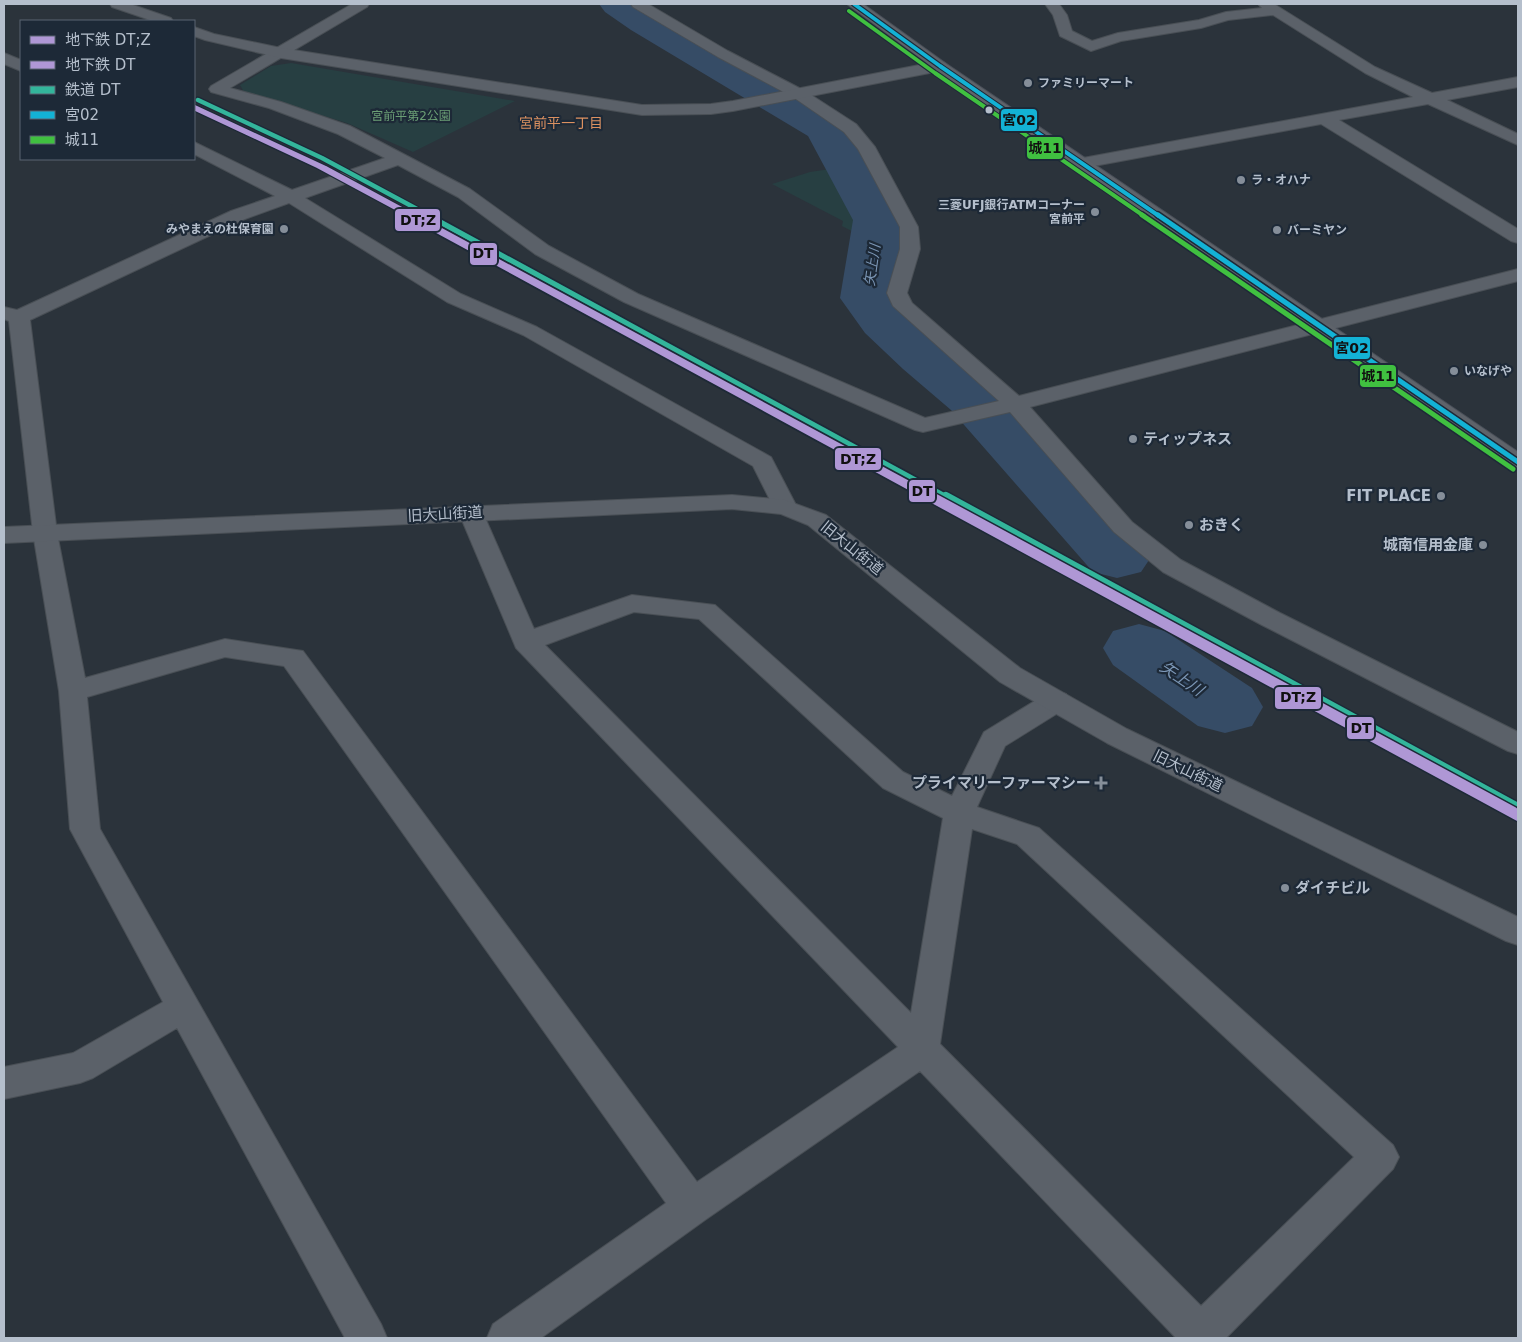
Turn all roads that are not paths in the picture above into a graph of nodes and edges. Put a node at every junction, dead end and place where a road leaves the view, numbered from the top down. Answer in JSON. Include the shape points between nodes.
{"nodes":[{"id":1,"x":117,"y":4,"type":"edge"},
{"id":2,"x":362,"y":4,"type":"edge"},
{"id":3,"x":638,"y":4,"type":"edge"},
{"id":4,"x":854,"y":4,"type":"edge"},
{"id":5,"x":1052,"y":4,"type":"edge"},
{"id":6,"x":1269,"y":7,"type":"edge"},
{"id":7,"x":163,"y":20,"type":"edge"},
{"id":8,"x":195,"y":31,"type":"edge"},
{"id":9,"x":281,"y":52,"type":"junction"},
{"id":10,"x":4,"y":58,"type":"edge"},
{"id":11,"x":20,"y":66,"type":"edge"},
{"id":12,"x":940,"y":66,"type":"junction"},
{"id":13,"x":1518,"y":82,"type":"edge"},
{"id":14,"x":796,"y":95,"type":"junction"},
{"id":15,"x":1432,"y":99,"type":"junction"},
{"id":16,"x":1324,"y":118,"type":"junction"},
{"id":17,"x":1518,"y":140,"type":"edge"},
{"id":18,"x":195,"y":148,"type":"edge"},
{"id":19,"x":400,"y":159,"type":"junction"},
{"id":20,"x":1083,"y":163,"type":"junction"},
{"id":21,"x":291,"y":196,"type":"junction"},
{"id":22,"x":1518,"y":237,"type":"edge"},
{"id":23,"x":1518,"y":275,"type":"edge"},
{"id":24,"x":11,"y":315,"type":"edge"},
{"id":25,"x":1320,"y":325,"type":"junction"},
{"id":26,"x":1006,"y":406,"type":"junction"},
{"id":27,"x":1518,"y":462,"type":"edge"},
{"id":28,"x":784,"y":507,"type":"junction"},
{"id":29,"x":471,"y":513,"type":"junction"},
{"id":30,"x":46,"y":533,"type":"junction"},
{"id":31,"x":4,"y":535,"type":"edge"},
{"id":32,"x":526,"y":642,"type":"junction"},
{"id":33,"x":73,"y":690,"type":"junction"},
{"id":34,"x":1056,"y":702,"type":"junction"},
{"id":35,"x":1518,"y":744,"type":"edge"},
{"id":36,"x":959,"y":813,"type":"junction"},
{"id":37,"x":1518,"y":932,"type":"edge"},
{"id":38,"x":184,"y":1007,"type":"junction"},
{"id":39,"x":922,"y":1050,"type":"junction"},
{"id":40,"x":4,"y":1083,"type":"edge"},
{"id":41,"x":692,"y":1207,"type":"junction"},
{"id":42,"x":1202,"y":1337,"type":"edge"},
{"id":43,"x":367,"y":1338,"type":"edge"},
{"id":44,"x":507,"y":1338,"type":"edge"}],
"edges":[{"from":1,"to":7,"type":"street"},
{"from":2,"to":9,"type":"street"},
{"from":3,"to":14,"type":"street"},
{"from":4,"to":12,"type":"main road"},
{"from":5,"to":6,"type":"street","via":[[1060,15],[1065,33],[1091,46],[1118,37],[1201,24]]},
{"from":6,"to":15,"type":"street","via":[[1370,70]]},
{"from":8,"to":9,"type":"street"},
{"from":9,"to":14,"type":"street","via":[[642,110],[711,109]]},
{"from":9,"to":19,"type":"street","via":[[217,89],[344,130]]},
{"from":10,"to":11,"type":"street"},
{"from":12,"to":14,"type":"street"},
{"from":12,"to":20,"type":"main road"},
{"from":13,"to":15,"type":"street"},
{"from":14,"to":26,"type":"street","via":[[850,128],[866,146],[909,227],[910,249],[897,293],[902,306]]},
{"from":15,"to":16,"type":"street"},
{"from":15,"to":17,"type":"street"},
{"from":16,"to":20,"type":"street"},
{"from":16,"to":22,"type":"street"},
{"from":18,"to":21,"type":"street"},
{"from":19,"to":21,"type":"street"},
{"from":19,"to":26,"type":"street","via":[[464,193],[542,250],[631,298],[923,424]]},
{"from":20,"to":25,"type":"main road"},
{"from":21,"to":24,"type":"street","via":[[238,215]]},
{"from":21,"to":28,"type":"street","via":[[454,298],[530,332],[763,462]]},
{"from":23,"to":25,"type":"street"},
{"from":24,"to":30,"type":"street"},
{"from":25,"to":26,"type":"street"},
{"from":25,"to":27,"type":"main road"},
{"from":26,"to":35,"type":"street","via":[[1123,526],[1172,566]]},
{"from":28,"to":29,"type":"street","name":"旧大山街道","via":[[732,502]]},
{"from":28,"to":34,"type":"street","name":"旧大山街道","via":[[817,520],[1010,675]]},
{"from":29,"to":30,"type":"street","name":"旧大山街道"},
{"from":29,"to":32,"type":"street"},
{"from":30,"to":31,"type":"street","name":"旧大山街道"},
{"from":30,"to":33,"type":"street"},
{"from":32,"to":36,"type":"street","via":[[632,603],[706,611],[893,780]]},
{"from":32,"to":39,"type":"street"},
{"from":33,"to":38,"type":"street","via":[[85,829]]},
{"from":33,"to":41,"type":"street","via":[[225,648],[293,658]]},
{"from":34,"to":36,"type":"street","via":[[994,739]]},
{"from":34,"to":37,"type":"street","name":"旧大山街道","via":[[1117,736]]},
{"from":36,"to":39,"type":"street"},
{"from":36,"to":42,"type":"street","via":[[1028,836],[1380,1157]]},
{"from":38,"to":40,"type":"street","via":[[80,1067]]},
{"from":38,"to":43,"type":"street"},
{"from":39,"to":41,"type":"street"},
{"from":39,"to":42,"type":"street"},
{"from":41,"to":44,"type":"street"}]}
